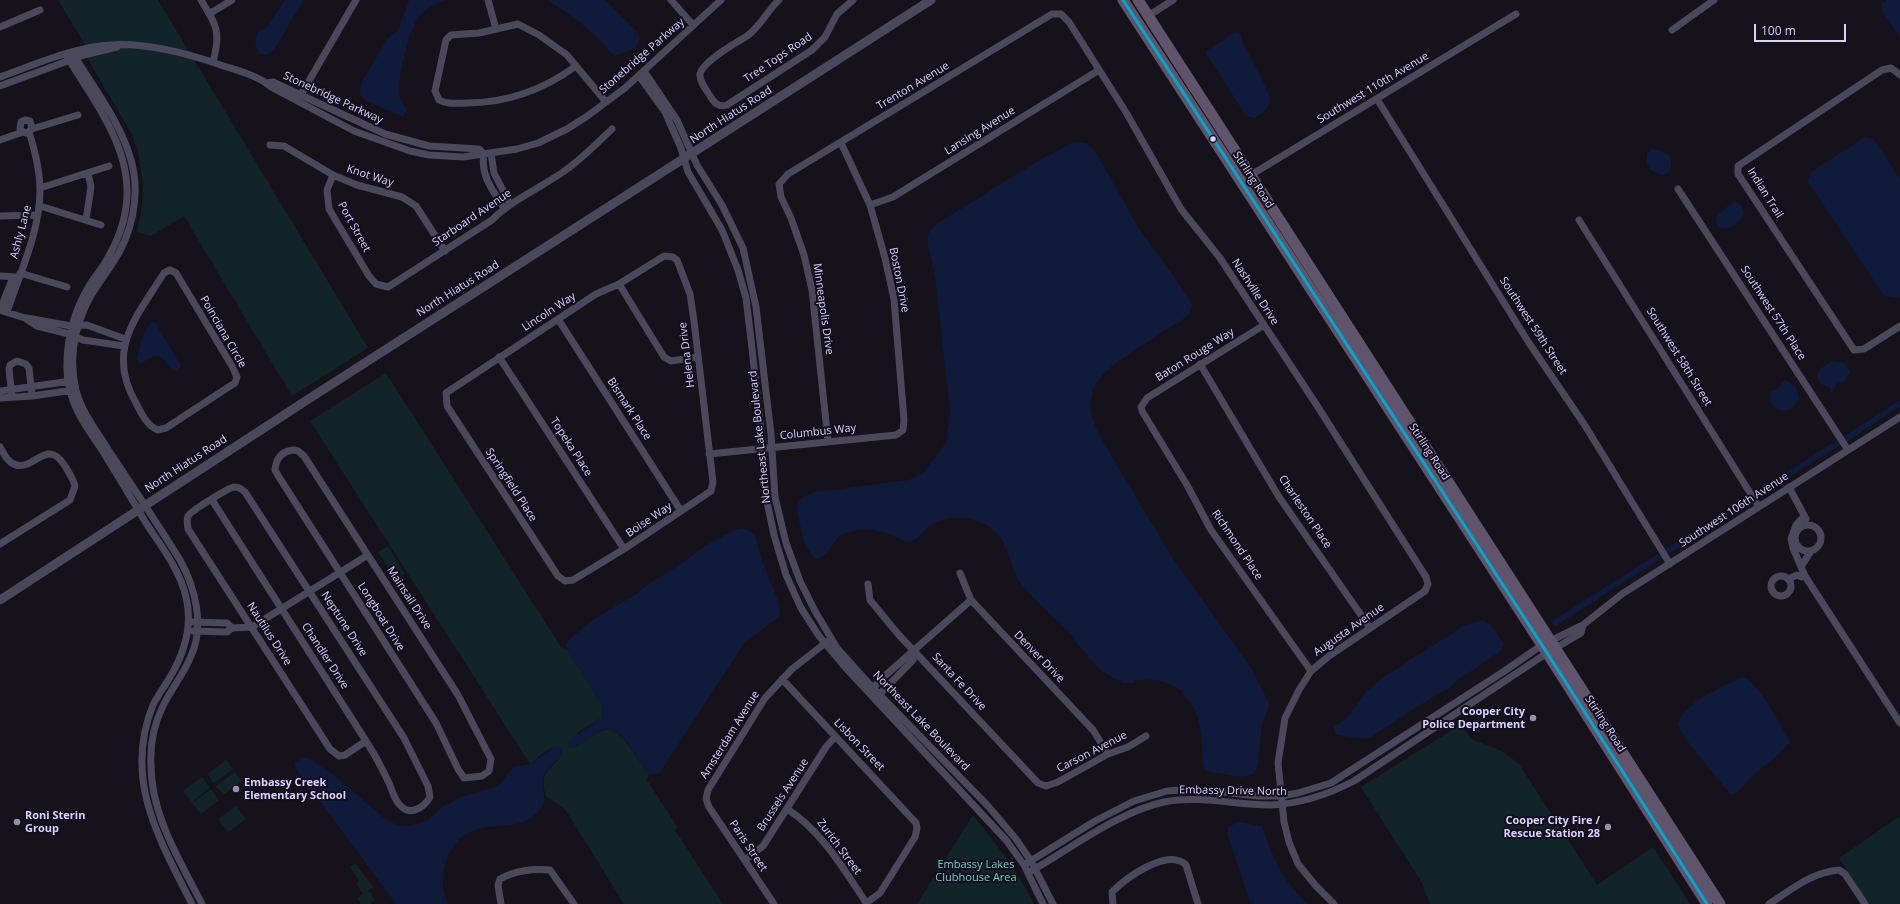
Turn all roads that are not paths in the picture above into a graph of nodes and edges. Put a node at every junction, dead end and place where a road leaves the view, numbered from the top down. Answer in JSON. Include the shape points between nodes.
{"nodes":[{"id":1,"x":201,"y":0,"type":"edge"},
{"id":2,"x":232,"y":0,"type":"edge"},
{"id":3,"x":356,"y":0,"type":"edge"},
{"id":4,"x":488,"y":0,"type":"edge"},
{"id":5,"x":671,"y":0,"type":"edge"},
{"id":6,"x":721,"y":0,"type":"edge"},
{"id":7,"x":779,"y":0,"type":"edge"},
{"id":8,"x":853,"y":0,"type":"edge"},
{"id":9,"x":931,"y":0,"type":"edge"},
{"id":10,"x":1123,"y":0,"type":"edge"},
{"id":11,"x":1138,"y":0,"type":"edge"},
{"id":12,"x":1173,"y":0,"type":"edge"},
{"id":13,"x":1714,"y":0,"type":"edge"},
{"id":14,"x":40,"y":10,"type":"dead end"},
{"id":15,"x":209,"y":14,"type":"junction"},
{"id":16,"x":1061,"y":14,"type":"joint"},
{"id":17,"x":1515,"y":15,"type":"dead end"},
{"id":18,"x":1148,"y":16,"type":"junction"},
{"id":19,"x":693,"y":25,"type":"junction"},
{"id":20,"x":0,"y":27,"type":"edge"},
{"id":21,"x":496,"y":29,"type":"junction"},
{"id":22,"x":1672,"y":30,"type":"dead end"},
{"id":23,"x":71,"y":56,"type":"junction"},
{"id":24,"x":213,"y":62,"type":"junction"},
{"id":25,"x":576,"y":66,"type":"junction"},
{"id":26,"x":1099,"y":70,"type":"junction"},
{"id":27,"x":641,"y":73,"type":"junction"},
{"id":28,"x":1900,"y":75,"type":"edge"},
{"id":29,"x":0,"y":77,"type":"edge"},
{"id":30,"x":0,"y":86,"type":"edge"},
{"id":31,"x":298,"y":98,"type":"junction"},
{"id":32,"x":1377,"y":99,"type":"junction"},
{"id":33,"x":606,"y":102,"type":"junction"},
{"id":34,"x":78,"y":115,"type":"dead end"},
{"id":35,"x":612,"y":129,"type":"dead end"},
{"id":36,"x":28,"y":131,"type":"junction"},
{"id":37,"x":0,"y":140,"type":"edge"},
{"id":38,"x":841,"y":143,"type":"junction"},
{"id":39,"x":270,"y":145,"type":"dead end"},
{"id":40,"x":487,"y":153,"type":"junction"},
{"id":41,"x":692,"y":155,"type":"junction"},
{"id":42,"x":684,"y":160,"type":"junction"},
{"id":43,"x":109,"y":166,"type":"dead end"},
{"id":44,"x":88,"y":173,"type":"junction"},
{"id":45,"x":333,"y":175,"type":"junction"},
{"id":46,"x":1245,"y":178,"type":"junction"},
{"id":47,"x":779,"y":184,"type":"joint"},
{"id":48,"x":40,"y":188,"type":"junction"},
{"id":49,"x":1678,"y":189,"type":"dead end"},
{"id":50,"x":870,"y":205,"type":"junction"},
{"id":51,"x":40,"y":206,"type":"junction"},
{"id":52,"x":507,"y":206,"type":"junction"},
{"id":53,"x":37,"y":215,"type":"junction"},
{"id":54,"x":0,"y":216,"type":"edge"},
{"id":55,"x":86,"y":220,"type":"junction"},
{"id":56,"x":1579,"y":220,"type":"dead end"},
{"id":57,"x":732,"y":224,"type":"junction"},
{"id":58,"x":101,"y":225,"type":"dead end"},
{"id":59,"x":722,"y":230,"type":"junction"},
{"id":60,"x":445,"y":251,"type":"junction"},
{"id":61,"x":673,"y":257,"type":"joint"},
{"id":62,"x":0,"y":276,"type":"edge"},
{"id":63,"x":17,"y":276,"type":"junction"},
{"id":64,"x":619,"y":284,"type":"junction"},
{"id":65,"x":378,"y":286,"type":"joint"},
{"id":66,"x":67,"y":287,"type":"dead end"},
{"id":67,"x":4,"y":311,"type":"edge"},
{"id":68,"x":25,"y":318,"type":"junction"},
{"id":69,"x":558,"y":319,"type":"junction"},
{"id":70,"x":1264,"y":325,"type":"junction"},
{"id":71,"x":75,"y":326,"type":"junction"},
{"id":72,"x":1900,"y":326,"type":"edge"},
{"id":73,"x":72,"y":335,"type":"junction"},
{"id":74,"x":124,"y":343,"type":"junction"},
{"id":75,"x":498,"y":357,"type":"junction"},
{"id":76,"x":698,"y":357,"type":"junction"},
{"id":77,"x":1200,"y":364,"type":"junction"},
{"id":78,"x":71,"y":381,"type":"junction"},
{"id":79,"x":32,"y":386,"type":"junction"},
{"id":80,"x":11,"y":389,"type":"junction"},
{"id":81,"x":0,"y":390,"type":"edge"},
{"id":82,"x":73,"y":390,"type":"junction"},
{"id":83,"x":32,"y":396,"type":"junction"},
{"id":84,"x":12,"y":397,"type":"junction"},
{"id":85,"x":0,"y":398,"type":"edge"},
{"id":86,"x":445,"y":398,"type":"joint"},
{"id":87,"x":1141,"y":407,"type":"joint"},
{"id":88,"x":1900,"y":417,"type":"edge"},
{"id":89,"x":903,"y":430,"type":"joint"},
{"id":90,"x":828,"y":442,"type":"junction"},
{"id":91,"x":0,"y":447,"type":"edge"},
{"id":92,"x":771,"y":447,"type":"junction"},
{"id":93,"x":763,"y":448,"type":"junction"},
{"id":94,"x":1848,"y":450,"type":"junction"},
{"id":95,"x":282,"y":454,"type":"joint"},
{"id":96,"x":710,"y":454,"type":"junction"},
{"id":97,"x":1789,"y":487,"type":"junction"},
{"id":98,"x":212,"y":500,"type":"junction"},
{"id":99,"x":142,"y":507,"type":"junction"},
{"id":100,"x":1759,"y":507,"type":"junction"},
{"id":101,"x":681,"y":511,"type":"junction"},
{"id":102,"x":1804,"y":516,"type":"junction"},
{"id":103,"x":1803,"y":526,"type":"junction"},
{"id":104,"x":1811,"y":526,"type":"junction"},
{"id":105,"x":0,"y":544,"type":"edge"},
{"id":106,"x":624,"y":549,"type":"junction"},
{"id":107,"x":1803,"y":550,"type":"junction"},
{"id":108,"x":1811,"y":551,"type":"junction"},
{"id":109,"x":368,"y":555,"type":"junction"},
{"id":110,"x":1670,"y":564,"type":"junction"},
{"id":111,"x":1802,"y":565,"type":"junction"},
{"id":112,"x":340,"y":573,"type":"junction"},
{"id":113,"x":960,"y":573,"type":"dead end"},
{"id":114,"x":1804,"y":576,"type":"junction"},
{"id":115,"x":1788,"y":579,"type":"junction"},
{"id":116,"x":565,"y":581,"type":"joint"},
{"id":117,"x":868,"y":584,"type":"dead end"},
{"id":118,"x":1428,"y":584,"type":"joint"},
{"id":119,"x":1792,"y":587,"type":"junction"},
{"id":120,"x":310,"y":592,"type":"junction"},
{"id":121,"x":0,"y":600,"type":"edge"},
{"id":122,"x":970,"y":600,"type":"junction"},
{"id":123,"x":282,"y":609,"type":"junction"},
{"id":124,"x":189,"y":622,"type":"junction"},
{"id":125,"x":197,"y":622,"type":"junction"},
{"id":126,"x":252,"y":627,"type":"junction"},
{"id":127,"x":232,"y":628,"type":"junction"},
{"id":128,"x":1370,"y":628,"type":"junction"},
{"id":129,"x":188,"y":631,"type":"junction"},
{"id":130,"x":196,"y":631,"type":"junction"},
{"id":131,"x":828,"y":641,"type":"junction"},
{"id":132,"x":1549,"y":647,"type":"junction"},
{"id":133,"x":916,"y":650,"type":"junction"},
{"id":134,"x":1311,"y":671,"type":"junction"},
{"id":135,"x":782,"y":679,"type":"junction"},
{"id":136,"x":871,"y":691,"type":"junction"},
{"id":137,"x":877,"y":697,"type":"junction"},
{"id":138,"x":1900,"y":723,"type":"edge"},
{"id":139,"x":1146,"y":736,"type":"dead end"},
{"id":140,"x":835,"y":737,"type":"junction"},
{"id":141,"x":366,"y":741,"type":"junction"},
{"id":142,"x":1108,"y":754,"type":"junction"},
{"id":143,"x":482,"y":776,"type":"joint"},
{"id":144,"x":1046,"y":786,"type":"joint"},
{"id":145,"x":1282,"y":796,"type":"junction"},
{"id":146,"x":706,"y":799,"type":"joint"},
{"id":147,"x":1282,"y":804,"type":"junction"},
{"id":148,"x":424,"y":806,"type":"joint"},
{"id":149,"x":787,"y":809,"type":"junction"},
{"id":150,"x":745,"y":860,"type":"junction"},
{"id":151,"x":1031,"y":861,"type":"junction"},
{"id":152,"x":1024,"y":865,"type":"junction"},
{"id":153,"x":1035,"y":869,"type":"junction"},
{"id":154,"x":1028,"y":873,"type":"junction"},
{"id":155,"x":192,"y":904,"type":"edge"},
{"id":156,"x":202,"y":904,"type":"edge"},
{"id":157,"x":500,"y":904,"type":"edge"},
{"id":158,"x":574,"y":904,"type":"edge"},
{"id":159,"x":774,"y":904,"type":"edge"},
{"id":160,"x":867,"y":904,"type":"edge"},
{"id":161,"x":1043,"y":904,"type":"edge"},
{"id":162,"x":1053,"y":904,"type":"edge"},
{"id":163,"x":1113,"y":904,"type":"edge"},
{"id":164,"x":1198,"y":904,"type":"edge"},
{"id":165,"x":1334,"y":904,"type":"edge"},
{"id":166,"x":1707,"y":904,"type":"edge"},
{"id":167,"x":1720,"y":904,"type":"edge"},
{"id":168,"x":1769,"y":904,"type":"edge"},
{"id":169,"x":1865,"y":904,"type":"edge"}],
"edges":[{"from":1,"to":15,"type":"street"},
{"from":2,"to":15,"type":"street"},
{"from":3,"to":31,"type":"street"},
{"from":4,"to":21,"type":"street"},
{"from":5,"to":19,"type":"street"},
{"from":6,"to":19,"type":"street","name":"Stonebridge Parkway"},
{"from":7,"to":8,"type":"street","name":"Tree Tops Road","via":[[754,31],[720,53],[704,67],[700,76],[701,81],[713,101],[721,106],[812,50],[824,37],[837,14]]},
{"from":9,"to":41,"type":"street","name":"North Hiatus Road"},
{"from":10,"to":46,"type":"main road","name":"Stirling Road"},
{"from":11,"to":18,"type":"main road","name":"Stirling Road"},
{"from":12,"to":18,"type":"street"},
{"from":13,"to":22,"type":"street"},
{"from":14,"to":20,"type":"street"},
{"from":15,"to":24,"type":"street","via":[[217,29],[218,42]]},
{"from":16,"to":26,"type":"street","name":"Nashville Drive","via":[[1069,22]]},
{"from":16,"to":38,"type":"street","name":"Trenton Avenue","via":[[1052,14]]},
{"from":17,"to":32,"type":"street","name":"Southwest 110th Avenue"},
{"from":18,"to":46,"type":"main road","name":"Stirling Road"},
{"from":19,"to":27,"type":"street","name":"Stonebridge Parkway"},
{"from":21,"to":25,"type":"street","via":[[518,24],[567,55]]},
{"from":21,"to":25,"type":"street","via":[[451,35],[446,40],[434,87],[436,96],[443,102],[483,103],[515,97],[544,87]]},
{"from":23,"to":24,"type":"street","name":"Stonebridge Parkway","via":[[128,45],[155,48]]},
{"from":23,"to":29,"type":"street","name":"Stonebridge Parkway"},
{"from":23,"to":30,"type":"street","name":"Stonebridge Parkway"},
{"from":23,"to":71,"type":"street","via":[[113,133],[124,163],[128,190],[128,203],[120,232],[107,259],[80,301]]},
{"from":24,"to":31,"type":"street","name":"Stonebridge Parkway","via":[[266,83],[273,82]]},
{"from":25,"to":33,"type":"street"},
{"from":26,"to":50,"type":"street","name":"Lansing Avenue","via":[[893,197]]},
{"from":26,"to":70,"type":"street","name":"Nashville Drive","via":[[1182,209],[1220,258]]},
{"from":27,"to":33,"type":"street","name":"Stonebridge Parkway"},
{"from":27,"to":41,"type":"street","name":"Northeast Lake Boulevard","via":[[677,120]]},
{"from":27,"to":42,"type":"street","name":"Northeast Lake Boulevard","via":[[664,112]]},
{"from":28,"to":72,"type":"street","name":"Indian Trail","via":[[1891,68],[1882,70],[1738,166],[1738,174],[1854,350],[1864,349]]},
{"from":31,"to":40,"type":"street","name":"Stonebridge Parkway","via":[[409,142],[448,148],[479,149]]},
{"from":32,"to":46,"type":"street","name":"Southwest 110th Avenue"},
{"from":32,"to":110,"type":"street","name":"Southwest 59th Street"},
{"from":33,"to":40,"type":"street","name":"Stonebridge Parkway","via":[[567,129],[538,143]]},
{"from":34,"to":36,"type":"street"},
{"from":35,"to":52,"type":"street","name":"Starboard Avenue","via":[[566,170]]},
{"from":36,"to":37,"type":"street"},
{"from":36,"to":48,"type":"street","name":"Ashly Lane"},
{"from":38,"to":47,"type":"street","name":"Trenton Avenue","via":[[788,174]]},
{"from":38,"to":50,"type":"street","name":"Boston Drive"},
{"from":39,"to":45,"type":"street","name":"Knot Way","via":[[284,146]]},
{"from":40,"to":52,"type":"street","via":[[484,173]]},
{"from":41,"to":42,"type":"street","name":"North Hiatus Road"},
{"from":41,"to":57,"type":"street","name":"Northeast Lake Boulevard"},
{"from":42,"to":59,"type":"street","name":"Northeast Lake Boulevard","via":[[688,172]]},
{"from":42,"to":99,"type":"street","name":"North Hiatus Road"},
{"from":43,"to":44,"type":"street"},
{"from":44,"to":48,"type":"street"},
{"from":44,"to":55,"type":"street","via":[[91,187]]},
{"from":45,"to":60,"type":"street","name":"Knot Way","via":[[357,185],[402,197],[416,206]]},
{"from":45,"to":65,"type":"street","name":"Port Street","via":[[327,190],[329,209],[369,276]]},
{"from":46,"to":132,"type":"main road","name":"Stirling Road"},
{"from":47,"to":90,"type":"street","name":"Minneapolis Drive","via":[[779,192],[804,255],[812,290]]},
{"from":48,"to":51,"type":"street","name":"Ashly Lane"},
{"from":49,"to":94,"type":"street","name":"Southwest 57th Place"},
{"from":50,"to":89,"type":"street","name":"Boston Drive","via":[[894,299]]},
{"from":51,"to":53,"type":"street","name":"Ashly Lane"},
{"from":51,"to":55,"type":"street"},
{"from":52,"to":60,"type":"street","name":"Starboard Avenue","via":[[492,220]]},
{"from":53,"to":54,"type":"street"},
{"from":53,"to":63,"type":"street","name":"Ashly Lane"},
{"from":55,"to":58,"type":"street"},
{"from":56,"to":100,"type":"street","name":"Southwest 58th Street"},
{"from":57,"to":59,"type":"street"},
{"from":57,"to":92,"type":"street","name":"Northeast Lake Boulevard","via":[[743,248],[756,307]]},
{"from":59,"to":93,"type":"street","name":"Northeast Lake Boulevard","via":[[736,263],[746,298]]},
{"from":60,"to":65,"type":"street","name":"Starboard Avenue","via":[[392,285]]},
{"from":61,"to":64,"type":"street","name":"Lincoln Way","via":[[664,256]]},
{"from":61,"to":76,"type":"street","name":"Helena Drive","via":[[681,266],[690,294]]},
{"from":62,"to":63,"type":"street"},
{"from":63,"to":66,"type":"street"},
{"from":63,"to":67,"type":"street","name":"Ashly Lane"},
{"from":64,"to":69,"type":"street","name":"Lincoln Way","via":[[596,294]]},
{"from":64,"to":76,"type":"street","via":[[664,357],[671,361]]},
{"from":67,"to":68,"type":"street"},
{"from":68,"to":71,"type":"street"},
{"from":68,"to":73,"type":"street","via":[[37,326]]},
{"from":69,"to":75,"type":"street","name":"Lincoln Way"},
{"from":69,"to":101,"type":"street","name":"Bismark Place"},
{"from":70,"to":77,"type":"street","name":"Baton Rouge Way"},
{"from":70,"to":118,"type":"street","name":"Nashville Drive","via":[[1426,577]]},
{"from":71,"to":73,"type":"street"},
{"from":71,"to":74,"type":"street","via":[[87,325]]},
{"from":73,"to":74,"type":"street","via":[[83,340]]},
{"from":73,"to":78,"type":"street","via":[[67,356]]},
{"from":74,"to":74,"type":"street","name":"Poinciana Circle","via":[[135,320],[170,267],[232,366],[235,382],[166,428],[154,428],[148,423],[127,386],[123,366]]},
{"from":75,"to":86,"type":"street","name":"Lincoln Way","via":[[449,389]]},
{"from":75,"to":106,"type":"street","name":"Topeka Place"},
{"from":76,"to":96,"type":"street","name":"Helena Drive"},
{"from":77,"to":87,"type":"street","name":"Baton Rouge Way","via":[[1147,398]]},
{"from":77,"to":128,"type":"street","name":"Charleston Place","via":[[1279,496]]},
{"from":78,"to":79,"type":"street"},
{"from":78,"to":82,"type":"street"},
{"from":79,"to":80,"type":"street"},
{"from":79,"to":80,"type":"street","via":[[29,368],[17,361],[10,365],[9,369]]},
{"from":79,"to":83,"type":"street"},
{"from":80,"to":81,"type":"street"},
{"from":80,"to":84,"type":"street"},
{"from":82,"to":83,"type":"street"},
{"from":82,"to":99,"type":"street"},
{"from":83,"to":84,"type":"street"},
{"from":84,"to":85,"type":"street"},
{"from":86,"to":116,"type":"street","name":"Springfield Place","via":[[447,406],[496,482],[558,576]]},
{"from":87,"to":134,"type":"street","name":"Richmond Place","via":[[1143,416],[1187,485],[1211,530]]},
{"from":88,"to":94,"type":"street","name":"Southwest 106th Avenue"},
{"from":89,"to":90,"type":"street","name":"Columbus Way","via":[[896,435]]},
{"from":90,"to":92,"type":"street","name":"Columbus Way"},
{"from":91,"to":105,"type":"street","via":[[8,460],[15,465],[52,454],[63,463],[74,481],[75,490],[70,500]]},
{"from":92,"to":93,"type":"street","name":"Columbus Way"},
{"from":92,"to":131,"type":"street","name":"Northeast Lake Boulevard","via":[[775,497],[786,543],[800,581]]},
{"from":93,"to":96,"type":"street","name":"Columbus Way"},
{"from":93,"to":131,"type":"street","name":"Northeast Lake Boulevard","via":[[766,497],[786,575],[802,608]]},
{"from":94,"to":97,"type":"street","name":"Southwest 106th Avenue"},
{"from":95,"to":109,"type":"street","name":"Mainsail Drive","via":[[298,450],[304,456]]},
{"from":95,"to":112,"type":"street","name":"Longboat Drive","via":[[275,470]]},
{"from":96,"to":101,"type":"street","name":"Boise Way","via":[[712,491]]},
{"from":97,"to":100,"type":"street","name":"Southwest 106th Avenue"},
{"from":97,"to":102,"type":"street"},
{"from":98,"to":120,"type":"street","name":"Neptune Drive","via":[[231,488],[241,488]]},
{"from":98,"to":123,"type":"street","name":"Chandler Drive"},
{"from":98,"to":126,"type":"street","name":"Nautilus Drive","via":[[189,515],[188,529]]},
{"from":99,"to":121,"type":"street","name":"North Hiatus Road"},
{"from":99,"to":124,"type":"street","via":[[183,585],[188,603]]},
{"from":99,"to":125,"type":"street","via":[[188,574]]},
{"from":100,"to":110,"type":"street","name":"Southwest 106th Avenue"},
{"from":101,"to":106,"type":"street","name":"Boise Way"},
{"from":102,"to":103,"type":"street"},
{"from":102,"to":104,"type":"street"},
{"from":102,"to":111,"type":"street","via":[[1796,525],[1791,539]]},
{"from":103,"to":104,"type":"street"},
{"from":103,"to":107,"type":"street","via":[[1795,536],[1797,544]]},
{"from":104,"to":108,"type":"street","via":[[1818,530],[1821,538],[1818,546]]},
{"from":106,"to":116,"type":"street","name":"Boise Way","via":[[573,580]]},
{"from":107,"to":108,"type":"street"},
{"from":107,"to":111,"type":"street"},
{"from":108,"to":111,"type":"street"},
{"from":109,"to":112,"type":"street"},
{"from":109,"to":143,"type":"street","name":"Mainsail Drive","via":[[458,695],[481,737],[491,759],[489,771]]},
{"from":110,"to":132,"type":"street","name":"Southwest 106th Avenue","via":[[1622,594],[1583,625],[1581,633]]},
{"from":111,"to":114,"type":"street"},
{"from":112,"to":120,"type":"street"},
{"from":112,"to":143,"type":"street","name":"Longboat Drive","via":[[436,723],[464,778]]},
{"from":113,"to":122,"type":"street","name":"Denver Drive"},
{"from":114,"to":115,"type":"street","via":[[1797,575]]},
{"from":114,"to":119,"type":"street","via":[[1801,582]]},
{"from":114,"to":138,"type":"street"},
{"from":115,"to":119,"type":"street"},
{"from":115,"to":119,"type":"street","via":[[1782,576],[1776,578],[1771,589],[1775,595],[1782,597],[1788,594]]},
{"from":117,"to":133,"type":"street","name":"Santa Fe Drive","via":[[870,600],[898,634]]},
{"from":118,"to":128,"type":"street","name":"Augusta Avenue","via":[[1425,591]]},
{"from":120,"to":123,"type":"street"},
{"from":120,"to":148,"type":"street","name":"Neptune Drive","via":[[404,738],[428,786],[430,797]]},
{"from":122,"to":133,"type":"street"},
{"from":122,"to":142,"type":"street","name":"Denver Drive","via":[[1093,730]]},
{"from":123,"to":126,"type":"street"},
{"from":123,"to":141,"type":"street","name":"Chandler Drive"},
{"from":124,"to":125,"type":"street"},
{"from":124,"to":129,"type":"street"},
{"from":125,"to":127,"type":"street","via":[[227,623]]},
{"from":125,"to":130,"type":"street"},
{"from":126,"to":127,"type":"street"},
{"from":126,"to":141,"type":"street","name":"Nautilus Drive","via":[[330,749],[339,756],[345,755]]},
{"from":127,"to":130,"type":"street","via":[[227,632]]},
{"from":128,"to":134,"type":"street","name":"Augusta Avenue"},
{"from":129,"to":130,"type":"street"},
{"from":129,"to":155,"type":"street","via":[[183,652],[152,710],[145,730],[142,766],[150,816]]},
{"from":130,"to":156,"type":"street","via":[[192,655],[162,707],[154,732],[151,766],[154,797],[167,834]]},
{"from":131,"to":135,"type":"street","name":"Amsterdam Avenue"},
{"from":131,"to":136,"type":"street","name":"Northeast Lake Boulevard"},
{"from":132,"to":145,"type":"street","name":"Embassy Drive North","via":[[1504,672],[1338,779],[1318,788]]},
{"from":132,"to":147,"type":"street","name":"Embassy Drive North","via":[[1354,781],[1320,797]]},
{"from":132,"to":166,"type":"main road","name":"Stirling Road"},
{"from":132,"to":167,"type":"main road","name":"Stirling Road"},
{"from":133,"to":136,"type":"street"},
{"from":133,"to":137,"type":"street","via":[[913,660]]},
{"from":133,"to":144,"type":"street","name":"Santa Fe Drive","via":[[1038,783]]},
{"from":134,"to":145,"type":"street","name":"Augusta Avenue","via":[[1285,718],[1278,763]]},
{"from":135,"to":140,"type":"street","name":"Lisbon Street"},
{"from":135,"to":146,"type":"street","name":"Amsterdam Avenue","via":[[765,698],[708,790]]},
{"from":136,"to":137,"type":"street","name":"Northeast Lake Boulevard"},
{"from":137,"to":151,"type":"street","name":"Northeast Lake Boulevard","via":[[988,806]]},
{"from":137,"to":152,"type":"street","name":"Northeast Lake Boulevard","via":[[996,829]]},
{"from":139,"to":142,"type":"street","name":"Carson Avenue"},
{"from":140,"to":149,"type":"street","name":"Brussels Avenue"},
{"from":140,"to":160,"type":"street","name":"Lisbon Street","via":[[914,819],[917,828],[915,837],[880,893]]},
{"from":141,"to":148,"type":"street","name":"Chandler Drive","via":[[399,804],[408,810]]},
{"from":142,"to":144,"type":"street","name":"Carson Avenue"},
{"from":145,"to":147,"type":"street","name":"Augusta Avenue"},
{"from":145,"to":151,"type":"street","name":"Embassy Drive North","via":[[1194,789],[1167,791],[1134,800]]},
{"from":146,"to":150,"type":"street","name":"Paris Street"},
{"from":147,"to":153,"type":"street","name":"Embassy Drive North","via":[[1186,800],[1163,802],[1127,816]]},
{"from":147,"to":165,"type":"street","name":"Augusta Avenue","via":[[1289,842],[1298,864]]},
{"from":149,"to":150,"type":"street","name":"Brussels Avenue","via":[[763,846]]},
{"from":149,"to":160,"type":"street","name":"Zurich Street","via":[[817,833]]},
{"from":150,"to":159,"type":"street","name":"Paris Street"},
{"from":151,"to":152,"type":"street","name":"Embassy Drive North"},
{"from":151,"to":153,"type":"street","name":"Northeast Lake Boulevard"},
{"from":152,"to":154,"type":"street","name":"Northeast Lake Boulevard"},
{"from":153,"to":154,"type":"street","name":"Embassy Drive North"},
{"from":153,"to":162,"type":"street","name":"Northeast Lake Boulevard"},
{"from":154,"to":161,"type":"street","name":"Northeast Lake Boulevard"},
{"from":157,"to":158,"type":"street","via":[[500,879],[528,870],[550,870]]},
{"from":163,"to":164,"type":"street","via":[[1112,892],[1142,870],[1172,859],[1182,861],[1188,870]]},
{"from":168,"to":169,"type":"street","via":[[1807,879],[1839,870],[1845,874]]}]}
